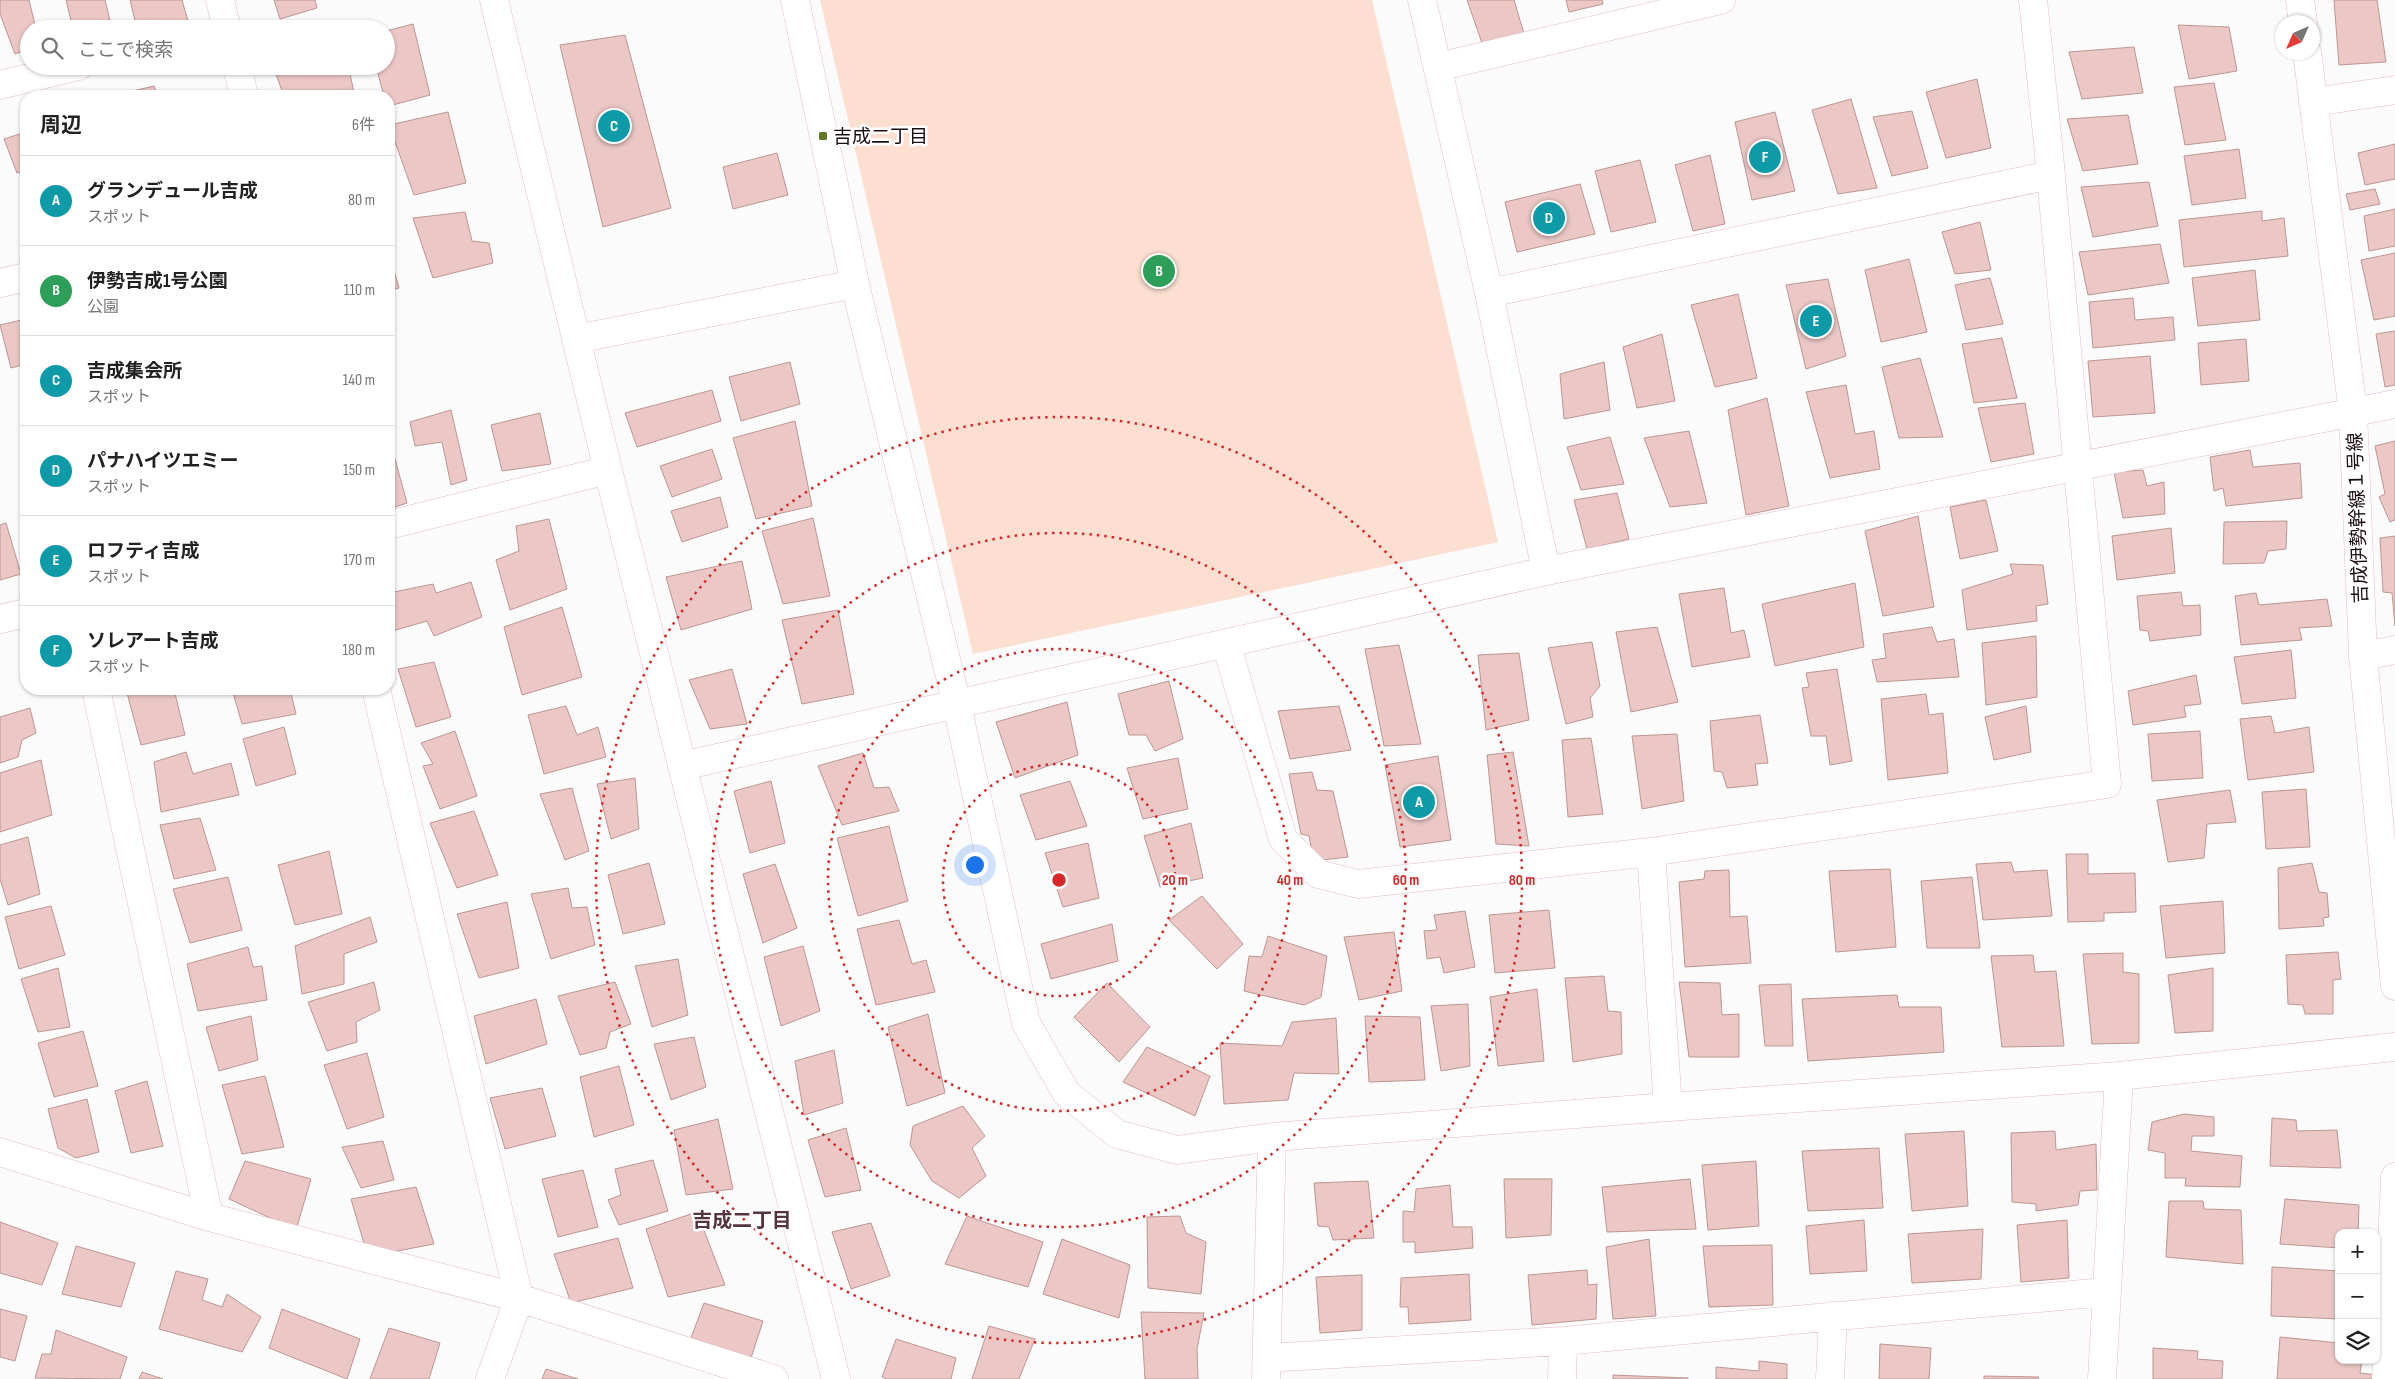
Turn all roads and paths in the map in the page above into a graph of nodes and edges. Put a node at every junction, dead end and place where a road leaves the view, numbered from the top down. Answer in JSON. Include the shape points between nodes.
{"nodes":[{"id":1,"x":220,"y":0,"type":"edge"},
{"id":2,"x":494,"y":0,"type":"edge"},
{"id":3,"x":795,"y":0,"type":"edge"},
{"id":4,"x":1422,"y":0,"type":"edge"},
{"id":5,"x":1721,"y":0,"type":"edge"},
{"id":6,"x":2033,"y":0,"type":"edge"},
{"id":7,"x":2300,"y":0,"type":"edge"},
{"id":8,"x":2302,"y":15,"type":"edge"},
{"id":9,"x":225,"y":20,"type":"edge"},
{"id":10,"x":2308,"y":60,"type":"edge"},
{"id":11,"x":1438,"y":67,"type":"junction"},
{"id":12,"x":42,"y":75,"type":"edge"},
{"id":13,"x":239,"y":75,"type":"edge"},
{"id":14,"x":0,"y":85,"type":"edge"},
{"id":15,"x":243,"y":90,"type":"edge"},
{"id":16,"x":2395,"y":90,"type":"edge"},
{"id":17,"x":2313,"y":102,"type":"junction"},
{"id":18,"x":2051,"y":175,"type":"junction"},
{"id":19,"x":20,"y":278,"type":"edge"},
{"id":20,"x":0,"y":283,"type":"edge"},
{"id":21,"x":855,"y":284,"type":"junction"},
{"id":22,"x":1489,"y":293,"type":"junction"},
{"id":23,"x":576,"y":339,"type":"junction"},
{"id":24,"x":2395,"y":404,"type":"edge"},
{"id":25,"x":2353,"y":412,"type":"junction"},
{"id":26,"x":2078,"y":467,"type":"junction"},
{"id":27,"x":608,"y":470,"type":"junction"},
{"id":28,"x":395,"y":523,"type":"edge"},
{"id":29,"x":1546,"y":572,"type":"junction"},
{"id":30,"x":20,"y":614,"type":"edge"},
{"id":31,"x":0,"y":619,"type":"edge"},
{"id":32,"x":1226,"y":643,"type":"junction"},
{"id":33,"x":2395,"y":650,"type":"edge"},
{"id":34,"x":2363,"y":656,"type":"junction"},
{"id":35,"x":97,"y":695,"type":"edge"},
{"id":36,"x":377,"y":695,"type":"edge"},
{"id":37,"x":957,"y":705,"type":"junction"},
{"id":38,"x":682,"y":766,"type":"junction"},
{"id":39,"x":1651,"y":852,"type":"junction"},
{"id":40,"x":2395,"y":986,"type":"edge"},
{"id":41,"x":2395,"y":1046,"type":"edge"},
{"id":42,"x":2119,"y":1076,"type":"junction"},
{"id":43,"x":1668,"y":1107,"type":"junction"},
{"id":44,"x":1272,"y":1137,"type":"junction"},
{"id":45,"x":0,"y":1152,"type":"edge"},
{"id":46,"x":2395,"y":1177,"type":"edge"},
{"id":47,"x":209,"y":1217,"type":"junction"},
{"id":48,"x":2106,"y":1292,"type":"junction"},
{"id":49,"x":519,"y":1298,"type":"junction"},
{"id":50,"x":1833,"y":1316,"type":"junction"},
{"id":51,"x":1563,"y":1341,"type":"junction"},
{"id":52,"x":1266,"y":1369,"type":"edge"},
{"id":53,"x":490,"y":1379,"type":"edge"},
{"id":54,"x":774,"y":1379,"type":"edge"},
{"id":55,"x":836,"y":1379,"type":"edge"},
{"id":56,"x":1562,"y":1379,"type":"edge"},
{"id":57,"x":1830,"y":1379,"type":"edge"},
{"id":58,"x":2102,"y":1379,"type":"edge"},
{"id":59,"x":2386,"y":1379,"type":"edge"}],
"edges":[{"from":1,"to":9,"type":"street"},
{"from":2,"to":23,"type":"street"},
{"from":3,"to":21,"type":"street"},
{"from":4,"to":11,"type":"street"},
{"from":5,"to":11,"type":"street"},
{"from":6,"to":18,"type":"street"},
{"from":7,"to":8,"type":"street"},
{"from":10,"to":17,"type":"street","name":"吉成伊勢幹線１号線"},
{"from":11,"to":22,"type":"street"},
{"from":12,"to":14,"type":"street"},
{"from":13,"to":15,"type":"street"},
{"from":16,"to":17,"type":"street"},
{"from":17,"to":25,"type":"street","name":"吉成伊勢幹線１号線"},
{"from":18,"to":22,"type":"street"},
{"from":18,"to":26,"type":"street"},
{"from":19,"to":20,"type":"street"},
{"from":21,"to":23,"type":"street"},
{"from":21,"to":37,"type":"street"},
{"from":22,"to":29,"type":"street"},
{"from":23,"to":27,"type":"street"},
{"from":24,"to":25,"type":"street"},
{"from":25,"to":26,"type":"street"},
{"from":25,"to":34,"type":"street","name":"吉成伊勢幹線１号線"},
{"from":26,"to":29,"type":"street"},
{"from":26,"to":39,"type":"street","via":[[2107,784]]},
{"from":27,"to":28,"type":"street"},
{"from":27,"to":38,"type":"street"},
{"from":29,"to":32,"type":"street"},
{"from":30,"to":31,"type":"street"},
{"from":32,"to":37,"type":"street"},
{"from":32,"to":39,"type":"street","via":[[1283,839],[1318,874],[1358,884]]},
{"from":33,"to":34,"type":"street"},
{"from":34,"to":40,"type":"street","name":"吉成伊勢幹線１号線"},
{"from":35,"to":47,"type":"street"},
{"from":36,"to":49,"type":"street"},
{"from":37,"to":38,"type":"street"},
{"from":37,"to":44,"type":"street","via":[[1026,1023],[1067,1094],[1117,1134],[1177,1150]]},
{"from":38,"to":55,"type":"street"},
{"from":39,"to":43,"type":"street"},
{"from":41,"to":42,"type":"street"},
{"from":42,"to":43,"type":"street"},
{"from":42,"to":48,"type":"street"},
{"from":43,"to":44,"type":"street"},
{"from":44,"to":52,"type":"street"},
{"from":45,"to":47,"type":"street"},
{"from":46,"to":59,"type":"street"},
{"from":47,"to":49,"type":"street"},
{"from":48,"to":50,"type":"street"},
{"from":48,"to":58,"type":"street"},
{"from":49,"to":53,"type":"street"},
{"from":49,"to":54,"type":"street"},
{"from":50,"to":51,"type":"street"},
{"from":50,"to":57,"type":"street"},
{"from":51,"to":52,"type":"street"},
{"from":51,"to":56,"type":"street"}]}
